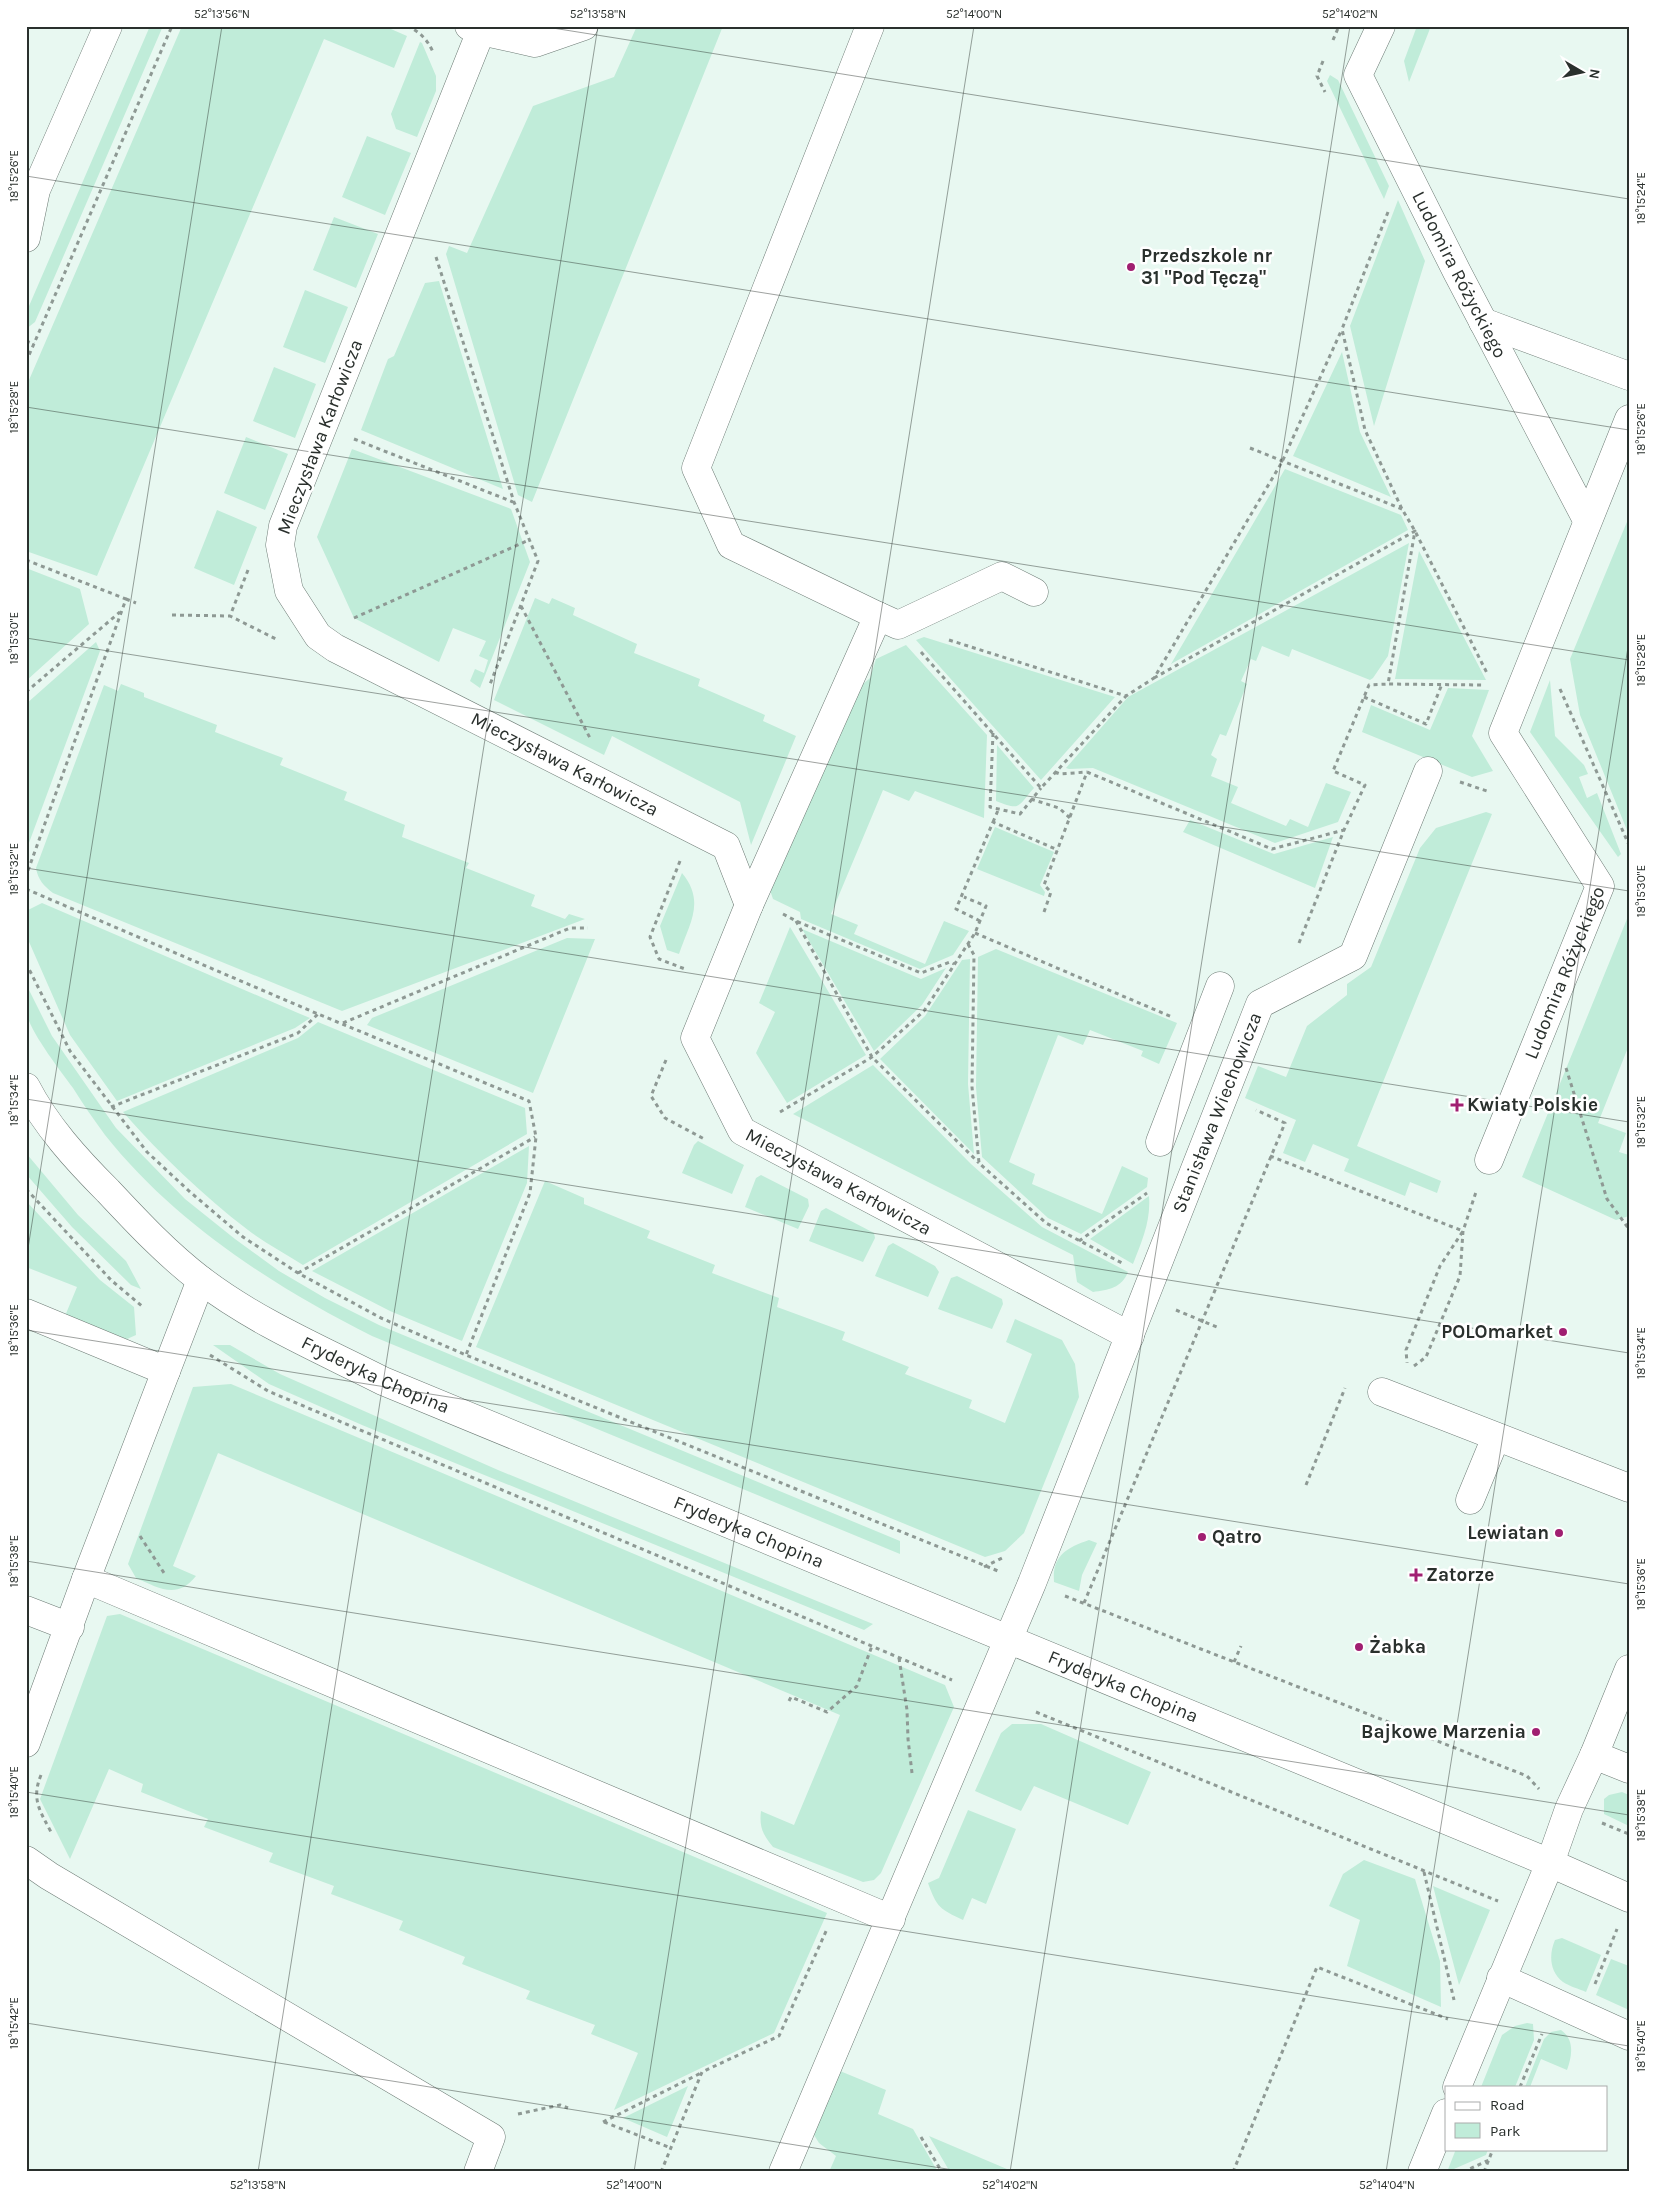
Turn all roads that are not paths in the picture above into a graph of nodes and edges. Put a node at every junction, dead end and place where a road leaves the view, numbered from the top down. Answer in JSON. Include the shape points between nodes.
{"nodes":[{"id":1,"x":108,"y":26,"type":"edge"},
{"id":2,"x":584,"y":26,"type":"edge"},
{"id":3,"x":870,"y":26,"type":"edge"},
{"id":4,"x":1381,"y":26,"type":"edge"},
{"id":5,"x":475,"y":29,"type":"edge"},
{"id":6,"x":31,"y":196,"type":"edge"},
{"id":7,"x":26,"y":238,"type":"edge"},
{"id":8,"x":1483,"y":322,"type":"junction"},
{"id":9,"x":1629,"y":376,"type":"edge"},
{"id":10,"x":1629,"y":419,"type":"edge"},
{"id":11,"x":1587,"y":520,"type":"junction"},
{"id":12,"x":1034,"y":592,"type":"dead end"},
{"id":13,"x":878,"y":616,"type":"junction"},
{"id":14,"x":1428,"y":771,"type":"dead end"},
{"id":15,"x":749,"y":905,"type":"junction"},
{"id":16,"x":1220,"y":986,"type":"dead end"},
{"id":17,"x":26,"y":1087,"type":"edge"},
{"id":18,"x":1160,"y":1142,"type":"dead end"},
{"id":19,"x":1489,"y":1160,"type":"road end"},
{"id":20,"x":201,"y":1280,"type":"junction"},
{"id":21,"x":26,"y":1313,"type":"edge"},
{"id":22,"x":1130,"y":1336,"type":"junction"},
{"id":23,"x":166,"y":1371,"type":"junction"},
{"id":24,"x":1382,"y":1392,"type":"dead end"},
{"id":25,"x":1496,"y":1438,"type":"junction"},
{"id":26,"x":1629,"y":1488,"type":"edge"},
{"id":27,"x":1470,"y":1500,"type":"dead end"},
{"id":28,"x":86,"y":1579,"type":"junction"},
{"id":29,"x":26,"y":1610,"type":"edge"},
{"id":30,"x":70,"y":1627,"type":"junction"},
{"id":31,"x":1009,"y":1639,"type":"junction"},
{"id":32,"x":1629,"y":1669,"type":"edge"},
{"id":33,"x":26,"y":1744,"type":"edge"},
{"id":34,"x":1594,"y":1755,"type":"junction"},
{"id":35,"x":1629,"y":1769,"type":"edge"},
{"id":36,"x":26,"y":1860,"type":"edge"},
{"id":37,"x":1550,"y":1863,"type":"junction"},
{"id":38,"x":1629,"y":1898,"type":"edge"},
{"id":39,"x":891,"y":1919,"type":"junction"},
{"id":40,"x":1501,"y":1978,"type":"junction"},
{"id":41,"x":1629,"y":2036,"type":"edge"},
{"id":42,"x":1457,"y":2086,"type":"edge"},
{"id":43,"x":1445,"y":2116,"type":"edge"},
{"id":44,"x":478,"y":2172,"type":"edge"},
{"id":45,"x":783,"y":2172,"type":"edge"},
{"id":46,"x":1422,"y":2172,"type":"edge"}],
"edges":[{"from":1,"to":6,"type":"street"},
{"from":2,"to":5,"type":"street","name":"Mieczysława Karłowicza","via":[[535,43]]},
{"from":3,"to":13,"type":"street","via":[[696,468],[730,545]]},
{"from":4,"to":8,"type":"street","name":"Ludomira Różyckiego","via":[[1358,75]]},
{"from":5,"to":15,"type":"street","name":"Mieczysława Karłowicza","via":[[283,526],[280,545],[289,591],[318,636],[335,648],[726,846]]},
{"from":6,"to":7,"type":"street"},
{"from":8,"to":9,"type":"street"},
{"from":8,"to":11,"type":"street","name":"Ludomira Różyckiego"},
{"from":10,"to":11,"type":"street","name":"Ludomira Różyckiego"},
{"from":11,"to":19,"type":"street","name":"Ludomira Różyckiego","via":[[1503,733],[1600,886]]},
{"from":12,"to":13,"type":"street","via":[[1002,576],[898,625]]},
{"from":13,"to":15,"type":"street"},
{"from":14,"to":22,"type":"street","name":"Stanisława Wiechowicza","via":[[1352,956],[1260,1004]]},
{"from":15,"to":22,"type":"street","name":"Mieczysława Karłowicza","via":[[695,1038],[742,1131]]},
{"from":16,"to":18,"type":"street"},
{"from":17,"to":20,"type":"street","name":"Fryderyka Chopina","via":[[38,1110],[91,1175]]},
{"from":20,"to":23,"type":"street"},
{"from":20,"to":31,"type":"street","name":"Fryderyka Chopina","via":[[258,1317],[383,1381]]},
{"from":21,"to":23,"type":"street"},
{"from":22,"to":31,"type":"street","name":"Stanisława Wiechowicza"},
{"from":23,"to":28,"type":"street"},
{"from":24,"to":25,"type":"street"},
{"from":25,"to":26,"type":"street"},
{"from":25,"to":27,"type":"street"},
{"from":28,"to":30,"type":"street"},
{"from":28,"to":39,"type":"street"},
{"from":29,"to":30,"type":"street"},
{"from":30,"to":33,"type":"street"},
{"from":31,"to":37,"type":"street","name":"Fryderyka Chopina"},
{"from":31,"to":39,"type":"street","name":"Stanisława Wiechowicza"},
{"from":32,"to":34,"type":"street"},
{"from":34,"to":35,"type":"street"},
{"from":34,"to":37,"type":"street","via":[[1569,1809]]},
{"from":36,"to":44,"type":"street","via":[[491,2137]]},
{"from":37,"to":38,"type":"street","name":"Fryderyka Chopina"},
{"from":37,"to":40,"type":"street"},
{"from":39,"to":45,"type":"street","name":"Stanisława Wiechowicza"},
{"from":40,"to":41,"type":"street"},
{"from":40,"to":42,"type":"street"},
{"from":43,"to":46,"type":"street"}]}
